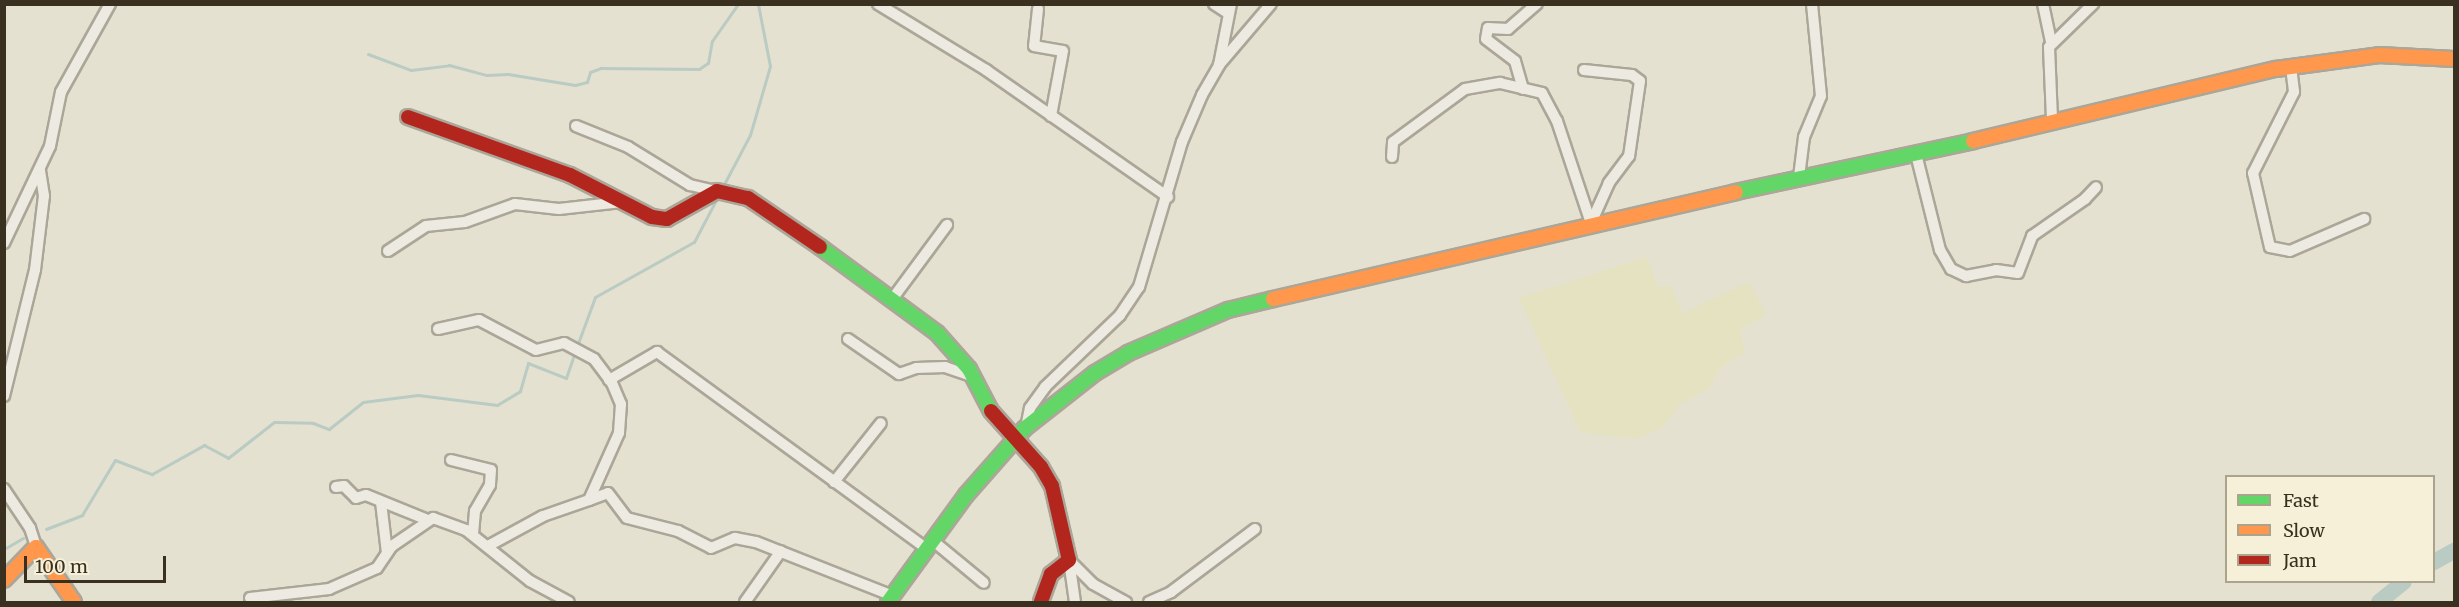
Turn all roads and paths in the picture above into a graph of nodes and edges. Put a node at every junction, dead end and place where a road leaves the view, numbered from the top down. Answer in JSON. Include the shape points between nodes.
{"nodes":[{"id":1,"x":878,"y":4,"type":"edge"},
{"id":2,"x":1214,"y":4,"type":"edge"},
{"id":3,"x":1271,"y":4,"type":"edge"},
{"id":4,"x":1537,"y":4,"type":"edge"},
{"id":5,"x":1812,"y":4,"type":"edge"},
{"id":6,"x":2043,"y":4,"type":"edge"},
{"id":7,"x":2094,"y":4,"type":"edge"},
{"id":8,"x":107,"y":7,"type":"edge"},
{"id":9,"x":1038,"y":9,"type":"dead end"},
{"id":10,"x":1229,"y":9,"type":"edge"},
{"id":11,"x":2051,"y":41,"type":"junction"},
{"id":12,"x":2454,"y":59,"type":"edge"},
{"id":13,"x":1219,"y":65,"type":"junction"},
{"id":14,"x":2291,"y":67,"type":"junction"},
{"id":15,"x":1584,"y":70,"type":"dead end"},
{"id":16,"x":1523,"y":88,"type":"junction"},
{"id":17,"x":1051,"y":116,"type":"junction"},
{"id":18,"x":408,"y":117,"type":"dead end"},
{"id":19,"x":2052,"y":119,"type":"junction"},
{"id":20,"x":576,"y":126,"type":"dead end"},
{"id":21,"x":1916,"y":154,"type":"junction"},
{"id":22,"x":1392,"y":156,"type":"dead end"},
{"id":23,"x":40,"y":170,"type":"junction"},
{"id":24,"x":1799,"y":177,"type":"junction"},
{"id":25,"x":2096,"y":187,"type":"dead end"},
{"id":26,"x":717,"y":191,"type":"junction"},
{"id":27,"x":1168,"y":197,"type":"junction"},
{"id":28,"x":629,"y":202,"type":"junction"},
{"id":29,"x":2364,"y":219,"type":"dead end"},
{"id":30,"x":1591,"y":223,"type":"junction"},
{"id":31,"x":947,"y":225,"type":"dead end"},
{"id":32,"x":4,"y":243,"type":"edge"},
{"id":33,"x":388,"y":251,"type":"dead end"},
{"id":34,"x":893,"y":298,"type":"junction"},
{"id":35,"x":438,"y":329,"type":"dead end"},
{"id":36,"x":848,"y":339,"type":"dead end"},
{"id":37,"x":971,"y":376,"type":"junction"},
{"id":38,"x":609,"y":380,"type":"junction"},
{"id":39,"x":4,"y":396,"type":"edge"},
{"id":40,"x":881,"y":423,"type":"dead end"},
{"id":41,"x":1020,"y":433,"type":"junction"},
{"id":42,"x":451,"y":460,"type":"dead end"},
{"id":43,"x":601,"y":470,"type":"junction"},
{"id":44,"x":834,"y":483,"type":"junction"},
{"id":45,"x":336,"y":487,"type":"dead end"},
{"id":46,"x":4,"y":489,"type":"edge"},
{"id":47,"x":608,"y":493,"type":"junction"},
{"id":48,"x":589,"y":500,"type":"junction"},
{"id":49,"x":381,"y":502,"type":"junction"},
{"id":50,"x":428,"y":520,"type":"junction"},
{"id":51,"x":1255,"y":529,"type":"dead end"},
{"id":52,"x":473,"y":535,"type":"junction"},
{"id":53,"x":929,"y":544,"type":"junction"},
{"id":54,"x":488,"y":546,"type":"junction"},
{"id":55,"x":36,"y":548,"type":"junction"},
{"id":56,"x":781,"y":551,"type":"junction"},
{"id":57,"x":387,"y":553,"type":"junction"},
{"id":58,"x":1069,"y":560,"type":"junction"},
{"id":59,"x":4,"y":580,"type":"edge"},
{"id":60,"x":984,"y":583,"type":"dead end"},
{"id":61,"x":250,"y":598,"type":"dead end"},
{"id":62,"x":890,"y":599,"type":"edge"},
{"id":63,"x":74,"y":603,"type":"edge"},
{"id":64,"x":569,"y":603,"type":"edge"},
{"id":65,"x":745,"y":603,"type":"edge"},
{"id":66,"x":1041,"y":603,"type":"edge"},
{"id":67,"x":1075,"y":603,"type":"edge"},
{"id":68,"x":1126,"y":603,"type":"edge"},
{"id":69,"x":1149,"y":603,"type":"edge"}],
"edges":[{"from":1,"to":17,"type":"street","via":[[986,70]]},
{"from":2,"to":10,"type":"street"},
{"from":3,"to":13,"type":"street"},
{"from":4,"to":16,"type":"street","via":[[1508,29],[1488,28],[1486,39],[1515,61]]},
{"from":5,"to":24,"type":"street","via":[[1821,96],[1804,137]]},
{"from":6,"to":11,"type":"street"},
{"from":7,"to":11,"type":"street"},
{"from":8,"to":23,"type":"street","via":[[61,92],[50,146]]},
{"from":9,"to":17,"type":"street","via":[[1034,46],[1063,51]]},
{"from":10,"to":13,"type":"street"},
{"from":11,"to":19,"type":"street","via":[[2048,55]]},
{"from":12,"to":14,"type":"main road","via":[[2379,55]]},
{"from":13,"to":27,"type":"street","via":[[1182,142]]},
{"from":14,"to":19,"type":"main road"},
{"from":14,"to":29,"type":"street","via":[[2294,92],[2253,174],[2270,247],[2290,251]]},
{"from":15,"to":30,"type":"street","via":[[1632,75],[1640,81],[1629,156],[1609,183]]},
{"from":16,"to":22,"type":"street","via":[[1500,83],[1465,89],[1393,142]]},
{"from":16,"to":30,"type":"street","via":[[1542,93],[1557,121]]},
{"from":17,"to":27,"type":"street"},
{"from":18,"to":28,"type":"main road","via":[[570,175]]},
{"from":19,"to":21,"type":"main road"},
{"from":20,"to":26,"type":"street","via":[[628,147],[690,185]]},
{"from":21,"to":24,"type":"main road"},
{"from":21,"to":25,"type":"street","via":[[1940,250],[1951,268],[1966,276],[1996,270],[2018,273],[2032,236]]},
{"from":23,"to":32,"type":"street"},
{"from":23,"to":39,"type":"street","via":[[44,196],[35,270]]},
{"from":24,"to":30,"type":"main road"},
{"from":26,"to":28,"type":"main road","via":[[667,219],[652,217]]},
{"from":26,"to":34,"type":"main road","via":[[748,198]]},
{"from":27,"to":41,"type":"street","via":[[1138,287],[1120,315],[1045,387],[1030,408]]},
{"from":28,"to":33,"type":"street","via":[[560,208],[514,204],[465,222],[426,226]]},
{"from":30,"to":41,"type":"main road","via":[[1228,310],[1128,353],[1095,373]]},
{"from":31,"to":34,"type":"street"},
{"from":34,"to":37,"type":"main road","via":[[937,333]]},
{"from":35,"to":38,"type":"street","via":[[479,320],[536,350],[564,343],[594,359]]},
{"from":36,"to":37,"type":"street","via":[[899,374],[916,368],[945,367]]},
{"from":37,"to":41,"type":"main road","via":[[983,404]]},
{"from":38,"to":43,"type":"street","via":[[621,404],[619,434]]},
{"from":38,"to":44,"type":"street","via":[[657,352]]},
{"from":40,"to":44,"type":"street"},
{"from":41,"to":53,"type":"main road"},
{"from":41,"to":58,"type":"main road","via":[[1052,486]]},
{"from":42,"to":52,"type":"street","via":[[491,470],[490,485],[475,511]]},
{"from":43,"to":47,"type":"street"},
{"from":43,"to":48,"type":"street"},
{"from":44,"to":53,"type":"street"},
{"from":45,"to":49,"type":"street","via":[[344,486],[356,498],[366,495]]},
{"from":46,"to":55,"type":"street","via":[[30,528]]},
{"from":47,"to":48,"type":"street"},
{"from":47,"to":56,"type":"street","via":[[627,518],[678,531],[711,548],[735,538]]},
{"from":48,"to":54,"type":"street","via":[[543,516]]},
{"from":49,"to":50,"type":"street"},
{"from":49,"to":57,"type":"street"},
{"from":50,"to":52,"type":"street","via":[[440,518]]},
{"from":50,"to":57,"type":"street"},
{"from":51,"to":69,"type":"street","via":[[1171,592]]},
{"from":52,"to":54,"type":"street"},
{"from":53,"to":60,"type":"street"},
{"from":53,"to":62,"type":"main road"},
{"from":54,"to":64,"type":"street","via":[[530,580]]},
{"from":55,"to":59,"type":"main road"},
{"from":55,"to":63,"type":"main road"},
{"from":56,"to":62,"type":"street"},
{"from":56,"to":65,"type":"street"},
{"from":57,"to":61,"type":"street","via":[[377,568],[329,589]]},
{"from":58,"to":66,"type":"main road","via":[[1051,574]]},
{"from":58,"to":67,"type":"street"},
{"from":58,"to":68,"type":"street","via":[[1093,584]]}]}
